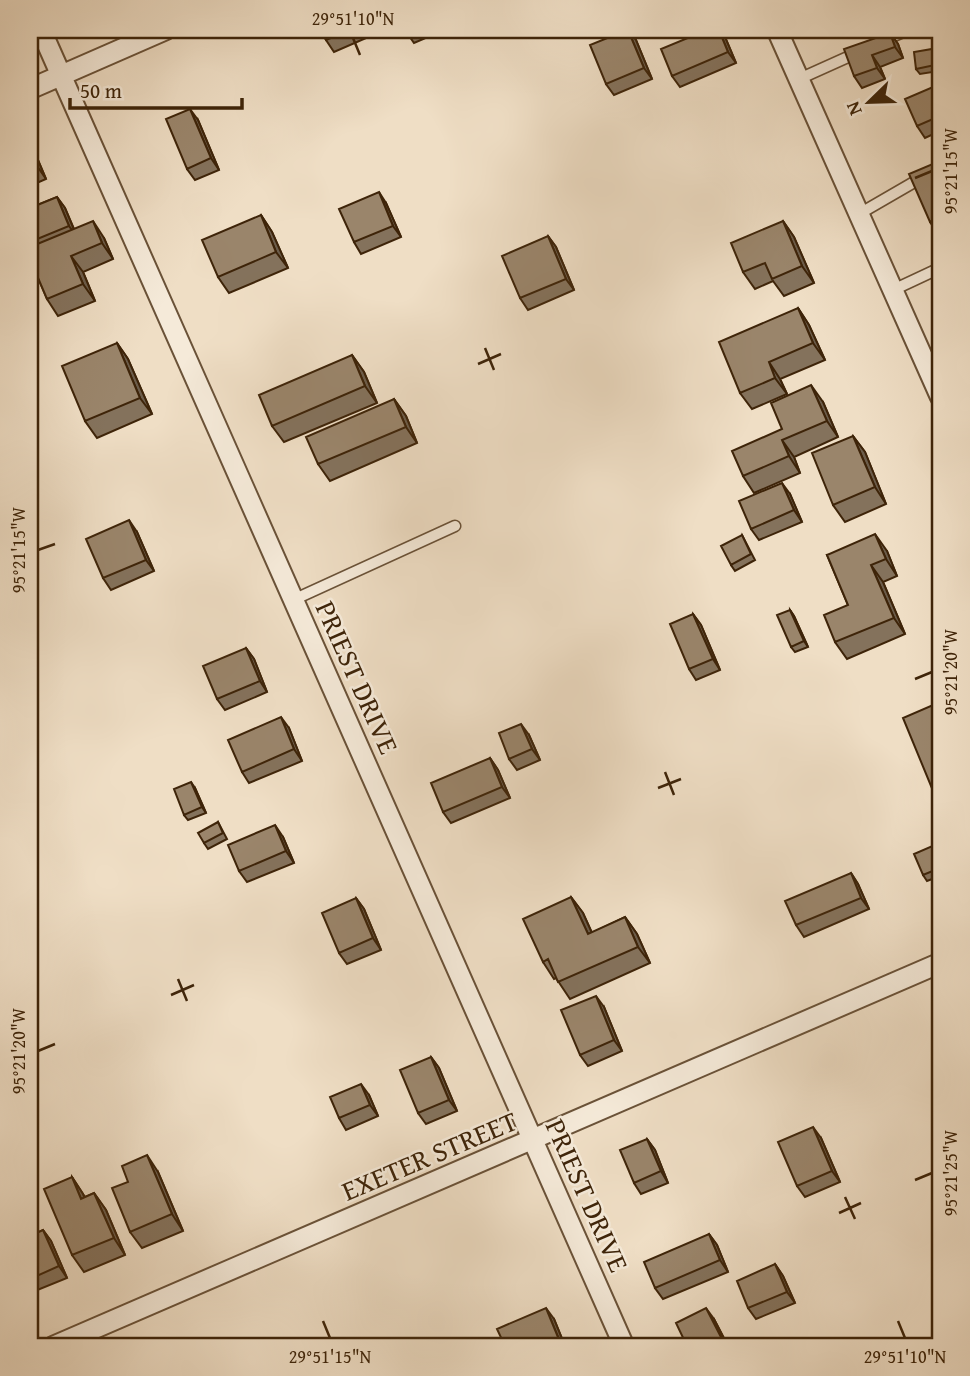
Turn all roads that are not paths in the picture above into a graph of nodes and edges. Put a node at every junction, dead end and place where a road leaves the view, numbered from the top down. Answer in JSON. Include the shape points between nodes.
{"nodes":[{"id":1,"x":41,"y":30,"type":"edge"},
{"id":2,"x":165,"y":30,"type":"edge"},
{"id":3,"x":777,"y":30,"type":"edge"},
{"id":4,"x":908,"y":30,"type":"edge"},
{"id":5,"x":61,"y":75,"type":"junction"},
{"id":6,"x":799,"y":79,"type":"junction"},
{"id":7,"x":30,"y":89,"type":"edge"},
{"id":8,"x":940,"y":172,"type":"edge"},
{"id":9,"x":859,"y":214,"type":"junction"},
{"id":10,"x":940,"y":268,"type":"edge"},
{"id":11,"x":893,"y":290,"type":"junction"},
{"id":12,"x":940,"y":396,"type":"edge"},
{"id":13,"x":455,"y":526,"type":"dead end"},
{"id":14,"x":293,"y":600,"type":"junction"},
{"id":15,"x":940,"y":963,"type":"edge"},
{"id":16,"x":533,"y":1141,"type":"junction"},
{"id":17,"x":54,"y":1346,"type":"edge"},
{"id":18,"x":624,"y":1346,"type":"edge"}],
"edges":[{"from":1,"to":5,"type":"street","name":"PRIEST DRIVE"},
{"from":2,"to":5,"type":"street"},
{"from":3,"to":6,"type":"street"},
{"from":4,"to":6,"type":"lane"},
{"from":5,"to":7,"type":"street"},
{"from":5,"to":14,"type":"street","name":"PRIEST DRIVE"},
{"from":6,"to":9,"type":"street"},
{"from":8,"to":9,"type":"lane"},
{"from":9,"to":11,"type":"street"},
{"from":10,"to":11,"type":"lane"},
{"from":11,"to":12,"type":"street"},
{"from":13,"to":14,"type":"lane"},
{"from":14,"to":16,"type":"street","name":"PRIEST DRIVE"},
{"from":15,"to":16,"type":"street","name":"EXETER STREET"},
{"from":16,"to":17,"type":"street","name":"EXETER STREET"},
{"from":16,"to":18,"type":"street","name":"PRIEST DRIVE"}]}
